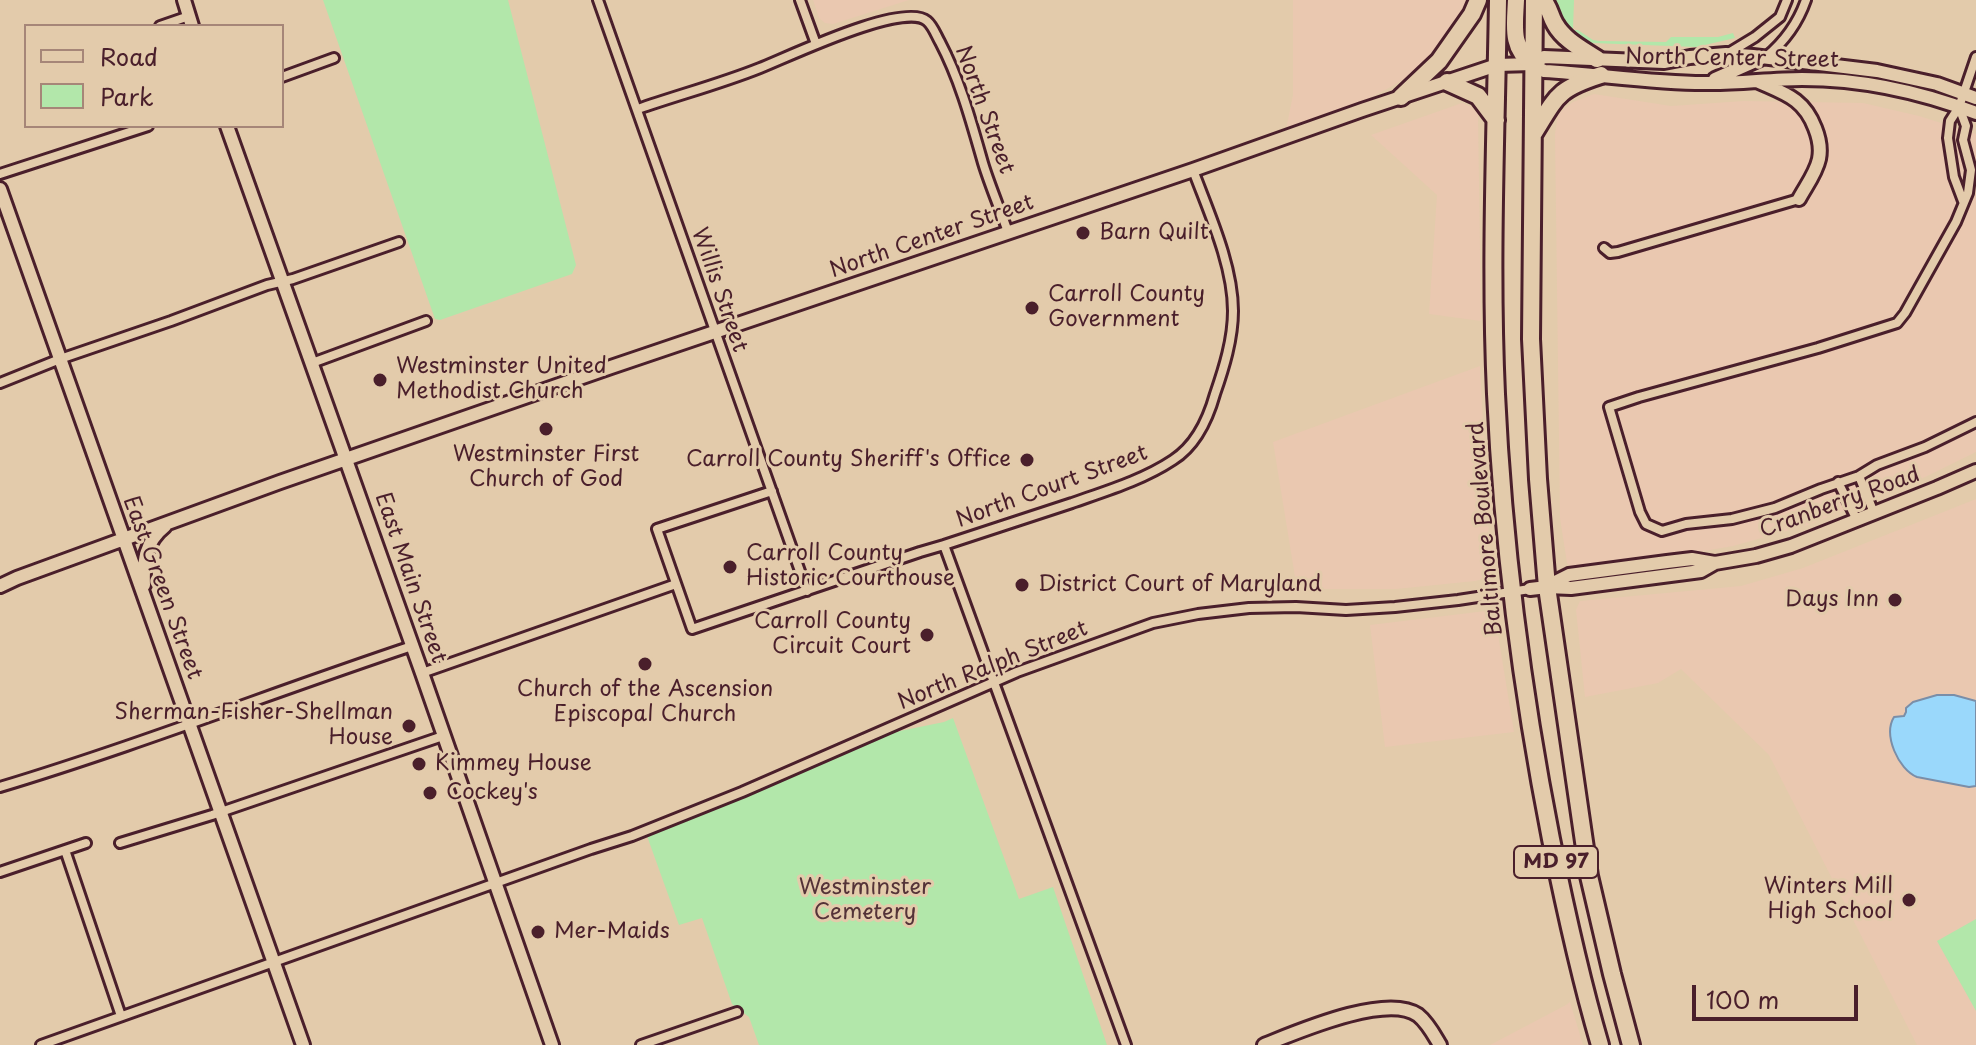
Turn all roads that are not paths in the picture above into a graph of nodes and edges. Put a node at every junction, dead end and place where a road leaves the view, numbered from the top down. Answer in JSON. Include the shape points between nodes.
{"nodes":[{"id":1,"x":184,"y":0,"type":"edge"},
{"id":2,"x":598,"y":0,"type":"edge"},
{"id":3,"x":800,"y":0,"type":"edge"},
{"id":4,"x":1478,"y":0,"type":"edge"},
{"id":5,"x":1498,"y":0,"type":"edge"},
{"id":6,"x":1516,"y":0,"type":"edge"},
{"id":7,"x":1534,"y":0,"type":"edge"},
{"id":8,"x":1543,"y":0,"type":"edge"},
{"id":9,"x":1787,"y":0,"type":"edge"},
{"id":10,"x":1806,"y":0,"type":"edge"},
{"id":11,"x":191,"y":21,"type":"edge"},
{"id":12,"x":816,"y":44,"type":"junction"},
{"id":13,"x":1726,"y":54,"type":"junction"},
{"id":14,"x":1976,"y":57,"type":"edge"},
{"id":15,"x":334,"y":58,"type":"dead end"},
{"id":16,"x":1765,"y":58,"type":"junction"},
{"id":17,"x":1533,"y":64,"type":"junction"},
{"id":18,"x":1497,"y":65,"type":"junction"},
{"id":19,"x":1599,"y":67,"type":"junction"},
{"id":20,"x":284,"y":76,"type":"edge"},
{"id":21,"x":1756,"y":80,"type":"junction"},
{"id":22,"x":1447,"y":82,"type":"junction"},
{"id":23,"x":1705,"y":83,"type":"junction"},
{"id":24,"x":1970,"y":95,"type":"edge"},
{"id":25,"x":1401,"y":97,"type":"junction"},
{"id":26,"x":1959,"y":107,"type":"junction"},
{"id":27,"x":638,"y":109,"type":"junction"},
{"id":28,"x":1976,"y":113,"type":"edge"},
{"id":29,"x":1496,"y":120,"type":"junction"},
{"id":30,"x":142,"y":128,"type":"edge"},
{"id":31,"x":228,"y":128,"type":"edge"},
{"id":32,"x":1533,"y":135,"type":"junction"},
{"id":33,"x":1193,"y":170,"type":"junction"},
{"id":34,"x":1973,"y":170,"type":"edge"},
{"id":35,"x":0,"y":174,"type":"edge"},
{"id":36,"x":0,"y":189,"type":"edge"},
{"id":37,"x":1799,"y":199,"type":"joint"},
{"id":38,"x":1963,"y":201,"type":"junction"},
{"id":39,"x":1008,"y":232,"type":"junction"},
{"id":40,"x":399,"y":242,"type":"dead end"},
{"id":41,"x":1604,"y":248,"type":"dead end"},
{"id":42,"x":283,"y":282,"type":"junction"},
{"id":43,"x":426,"y":321,"type":"dead end"},
{"id":44,"x":715,"y":332,"type":"junction"},
{"id":45,"x":60,"y":359,"type":"junction"},
{"id":46,"x":312,"y":363,"type":"junction"},
{"id":47,"x":0,"y":383,"type":"edge"},
{"id":48,"x":1976,"y":422,"type":"edge"},
{"id":49,"x":346,"y":459,"type":"junction"},
{"id":50,"x":1976,"y":471,"type":"edge"},
{"id":51,"x":1859,"y":476,"type":"junction"},
{"id":52,"x":1838,"y":482,"type":"junction"},
{"id":53,"x":772,"y":491,"type":"junction"},
{"id":54,"x":1874,"y":513,"type":"junction"},
{"id":55,"x":174,"y":520,"type":"junction"},
{"id":56,"x":1857,"y":520,"type":"junction"},
{"id":57,"x":123,"y":539,"type":"junction"},
{"id":58,"x":944,"y":545,"type":"junction"},
{"id":59,"x":676,"y":584,"type":"junction"},
{"id":60,"x":0,"y":586,"type":"edge"},
{"id":61,"x":1538,"y":588,"type":"junction"},
{"id":62,"x":807,"y":591,"type":"junction"},
{"id":63,"x":1512,"y":592,"type":"junction"},
{"id":64,"x":150,"y":614,"type":"junction"},
{"id":65,"x":412,"y":646,"type":"junction"},
{"id":66,"x":422,"y":673,"type":"junction"},
{"id":67,"x":995,"y":682,"type":"junction"},
{"id":68,"x":190,"y":725,"type":"junction"},
{"id":69,"x":443,"y":736,"type":"junction"},
{"id":70,"x":0,"y":787,"type":"edge"},
{"id":71,"x":220,"y":812,"type":"junction"},
{"id":72,"x":86,"y":843,"type":"dead end"},
{"id":73,"x":120,"y":843,"type":"dead end"},
{"id":74,"x":65,"y":850,"type":"junction"},
{"id":75,"x":0,"y":872,"type":"edge"},
{"id":76,"x":495,"y":883,"type":"junction"},
{"id":77,"x":274,"y":962,"type":"junction"},
{"id":78,"x":737,"y":1012,"type":"dead end"},
{"id":79,"x":121,"y":1016,"type":"junction"},
{"id":80,"x":41,"y":1045,"type":"edge"},
{"id":81,"x":303,"y":1045,"type":"edge"},
{"id":82,"x":552,"y":1045,"type":"edge"},
{"id":83,"x":641,"y":1045,"type":"edge"},
{"id":84,"x":1126,"y":1045,"type":"edge"},
{"id":85,"x":1264,"y":1045,"type":"edge"},
{"id":86,"x":1440,"y":1045,"type":"edge"},
{"id":87,"x":1600,"y":1045,"type":"edge"},
{"id":88,"x":1631,"y":1045,"type":"edge"}],
"edges":[{"from":1,"to":11,"type":"street"},
{"from":2,"to":27,"type":"street","name":"Willis Street"},
{"from":3,"to":12,"type":"street"},
{"from":4,"to":25,"type":"highway","via":[[1444,55]]},
{"from":5,"to":18,"type":"highway","name":"Baltimore Boulevard","number":"MD 97"},
{"from":6,"to":17,"type":"highway","via":[[1517,44]]},
{"from":7,"to":17,"type":"highway","number":"MD 97"},
{"from":8,"to":19,"type":"highway","via":[[1563,36]]},
{"from":9,"to":13,"type":"street","via":[[1780,17]]},
{"from":10,"to":16,"type":"street","via":[[1781,45]]},
{"from":12,"to":27,"type":"street","name":"North Street"},
{"from":12,"to":39,"type":"street","name":"North Street","via":[[907,16],[929,23],[951,63]]},
{"from":13,"to":16,"type":"street","name":"North Center Street"},
{"from":13,"to":19,"type":"street","name":"North Center Street"},
{"from":14,"to":24,"type":"street"},
{"from":15,"to":20,"type":"street"},
{"from":16,"to":23,"type":"street"},
{"from":16,"to":24,"type":"street","name":"North Center Street","via":[[1877,71]]},
{"from":17,"to":18,"type":"street","name":"North Center Street"},
{"from":17,"to":19,"type":"street","name":"North Center Street","via":[[1544,71]]},
{"from":17,"to":32,"type":"highway","number":"MD 97"},
{"from":18,"to":22,"type":"street","name":"North Center Street"},
{"from":18,"to":29,"type":"highway","name":"Baltimore Boulevard","number":"MD 97"},
{"from":19,"to":23,"type":"street","name":"North Center Street"},
{"from":19,"to":32,"type":"highway","via":[[1564,90]]},
{"from":21,"to":23,"type":"street","name":"North Center Street"},
{"from":21,"to":26,"type":"street","name":"North Center Street","via":[[1858,83]]},
{"from":21,"to":37,"type":"street","via":[[1806,109],[1818,135],[1819,161]]},
{"from":22,"to":25,"type":"street","name":"North Center Street"},
{"from":22,"to":29,"type":"highway","via":[[1478,96]]},
{"from":24,"to":26,"type":"street"},
{"from":25,"to":33,"type":"street","name":"North Center Street"},
{"from":26,"to":28,"type":"street","name":"North Center Street"},
{"from":26,"to":34,"type":"street"},
{"from":26,"to":38,"type":"street","via":[[1950,121],[1949,147]]},
{"from":27,"to":44,"type":"street","name":"Willis Street"},
{"from":29,"to":63,"type":"highway","name":"Baltimore Boulevard","number":"MD 97","via":[[1496,392]]},
{"from":30,"to":35,"type":"street"},
{"from":31,"to":42,"type":"street","name":"East Main Street"},
{"from":32,"to":61,"type":"highway","number":"MD 97","via":[[1531,339]]},
{"from":33,"to":39,"type":"street","name":"North Center Street"},
{"from":33,"to":58,"type":"street","name":"North Court Street","via":[[1230,278],[1233,314],[1219,383],[1195,438],[1174,460],[1128,483]]},
{"from":34,"to":38,"type":"street"},
{"from":36,"to":45,"type":"street","name":"East Green Street"},
{"from":37,"to":41,"type":"street","via":[[1618,252]]},
{"from":38,"to":52,"type":"street","via":[[1897,323],[1609,407],[1640,512],[1646,524],[1662,531],[1775,508]]},
{"from":39,"to":44,"type":"street","name":"North Center Street"},
{"from":40,"to":42,"type":"street"},
{"from":42,"to":45,"type":"street"},
{"from":42,"to":46,"type":"street","name":"East Main Street"},
{"from":43,"to":46,"type":"street"},
{"from":44,"to":49,"type":"street","name":"North Center Street"},
{"from":44,"to":53,"type":"street","name":"Willis Street"},
{"from":45,"to":47,"type":"street"},
{"from":45,"to":57,"type":"street","name":"East Green Street"},
{"from":46,"to":49,"type":"street","name":"East Main Street"},
{"from":48,"to":51,"type":"street"},
{"from":49,"to":55,"type":"street","name":"North Center Street"},
{"from":49,"to":65,"type":"street","name":"East Main Street"},
{"from":50,"to":54,"type":"street","name":"Cranberry Road"},
{"from":51,"to":52,"type":"street"},
{"from":51,"to":54,"type":"street"},
{"from":52,"to":56,"type":"street"},
{"from":53,"to":59,"type":"street","via":[[657,529]]},
{"from":53,"to":62,"type":"street","name":"Willis Street"},
{"from":54,"to":56,"type":"street","name":"Cranberry Road"},
{"from":55,"to":57,"type":"street","name":"North Center Street"},
{"from":55,"to":64,"type":"street","via":[[155,535],[146,552],[144,586]]},
{"from":56,"to":61,"type":"street","name":"Cranberry Road","via":[[1791,546],[1701,571]]},
{"from":57,"to":60,"type":"street","name":"North Center Street"},
{"from":57,"to":64,"type":"street","name":"East Green Street"},
{"from":58,"to":62,"type":"street","name":"North Court Street"},
{"from":58,"to":67,"type":"street"},
{"from":59,"to":62,"type":"street","name":"North Court Street","via":[[692,629]]},
{"from":59,"to":66,"type":"street"},
{"from":61,"to":63,"type":"street","name":"North Ralph Street"},
{"from":61,"to":88,"type":"highway","number":"MD 97","via":[[1589,876]]},
{"from":63,"to":67,"type":"street","name":"North Ralph Street","via":[[1395,607],[1249,608],[1198,614],[1153,623]]},
{"from":63,"to":87,"type":"highway","name":"Baltimore Boulevard","number":"MD 97","via":[[1538,772],[1567,918]]},
{"from":64,"to":68,"type":"street","name":"East Green Street"},
{"from":65,"to":66,"type":"street","name":"East Main Street"},
{"from":65,"to":68,"type":"street"},
{"from":66,"to":69,"type":"street","name":"East Main Street"},
{"from":67,"to":76,"type":"street","name":"North Ralph Street","via":[[632,836]]},
{"from":67,"to":84,"type":"street"},
{"from":68,"to":70,"type":"street"},
{"from":68,"to":71,"type":"street","name":"East Green Street"},
{"from":69,"to":71,"type":"street"},
{"from":69,"to":76,"type":"street","name":"East Main Street"},
{"from":71,"to":73,"type":"street"},
{"from":71,"to":77,"type":"street","name":"East Green Street"},
{"from":72,"to":74,"type":"street"},
{"from":74,"to":75,"type":"street"},
{"from":74,"to":79,"type":"street"},
{"from":76,"to":77,"type":"street","name":"North Ralph Street"},
{"from":76,"to":82,"type":"street","name":"East Main Street"},
{"from":77,"to":79,"type":"street","name":"North Ralph Street"},
{"from":77,"to":81,"type":"street","name":"East Green Street"},
{"from":78,"to":83,"type":"street"},
{"from":79,"to":80,"type":"street","name":"North Ralph Street"},
{"from":85,"to":86,"type":"street","via":[[1331,1019],[1395,1009],[1416,1013]]}]}
